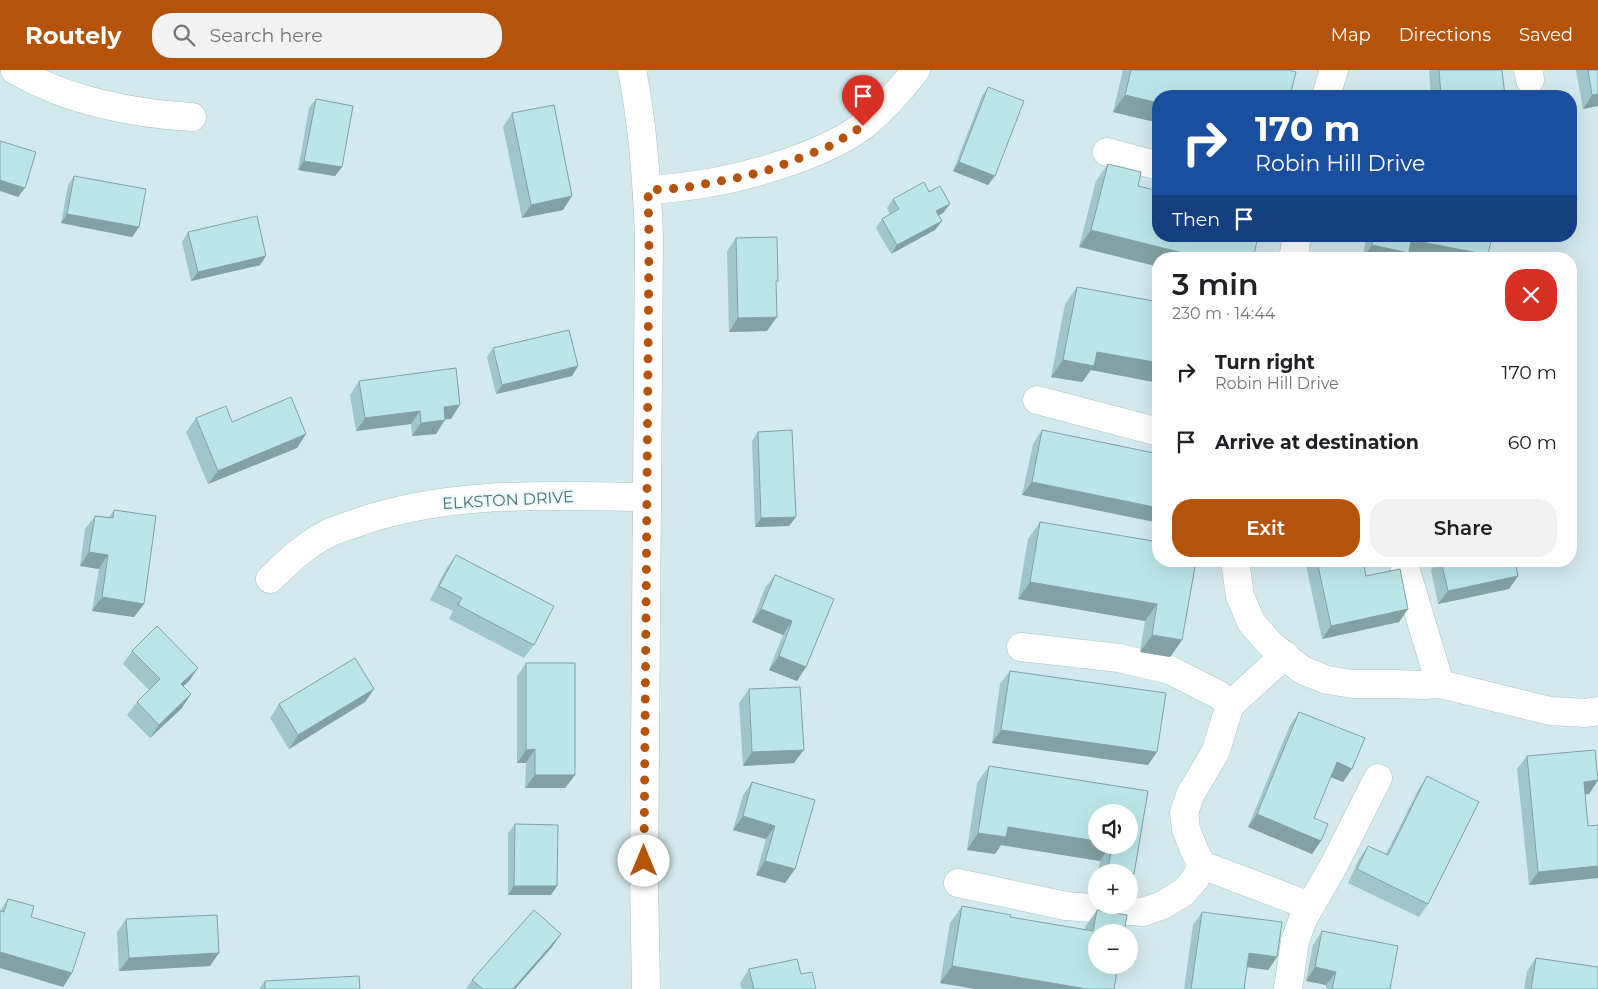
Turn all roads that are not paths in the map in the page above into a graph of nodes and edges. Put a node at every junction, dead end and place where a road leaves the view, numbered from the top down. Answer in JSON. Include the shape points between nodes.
{"nodes":[{"id":1,"x":15,"y":70,"type":"edge"},
{"id":2,"x":632,"y":70,"type":"edge"},
{"id":3,"x":916,"y":70,"type":"edge"},
{"id":4,"x":1334,"y":70,"type":"edge"},
{"id":5,"x":1328,"y":90,"type":"edge"},
{"id":6,"x":192,"y":117,"type":"dead end"},
{"id":7,"x":1107,"y":152,"type":"dead end"},
{"id":8,"x":1152,"y":164,"type":"edge"},
{"id":9,"x":648,"y":190,"type":"junction"},
{"id":10,"x":1037,"y":400,"type":"dead end"},
{"id":11,"x":1152,"y":430,"type":"edge"},
{"id":12,"x":646,"y":497,"type":"junction"},
{"id":13,"x":1236,"y":567,"type":"edge"},
{"id":14,"x":1405,"y":567,"type":"edge"},
{"id":15,"x":270,"y":579,"type":"dead end"},
{"id":16,"x":1021,"y":647,"type":"dead end"},
{"id":17,"x":1285,"y":655,"type":"junction"},
{"id":18,"x":1440,"y":684,"type":"junction"},
{"id":19,"x":1230,"y":705,"type":"junction"},
{"id":20,"x":1598,"y":711,"type":"edge"},
{"id":21,"x":1378,"y":778,"type":"dead end"},
{"id":22,"x":1202,"y":865,"type":"junction"},
{"id":23,"x":958,"y":882,"type":"dead end"},
{"id":24,"x":1310,"y":906,"type":"junction"},
{"id":25,"x":646,"y":989,"type":"edge"},
{"id":26,"x":1288,"y":989,"type":"edge"}],
"edges":[{"from":1,"to":6,"type":"street","via":[[67,94],[117,107]]},
{"from":2,"to":9,"type":"street"},
{"from":3,"to":9,"type":"street","via":[[895,97],[863,126],[830,146],[742,177],[683,188]]},
{"from":4,"to":5,"type":"street"},
{"from":7,"to":8,"type":"street"},
{"from":9,"to":12,"type":"street"},
{"from":10,"to":11,"type":"street"},
{"from":12,"to":15,"type":"street","name":"ELKSTON DRIVE","via":[[488,498],[383,514],[328,534],[295,555]]},
{"from":12,"to":25,"type":"street"},
{"from":13,"to":17,"type":"street","via":[[1240,596],[1252,622],[1270,644]]},
{"from":14,"to":18,"type":"street"},
{"from":16,"to":19,"type":"street","via":[[1119,658],[1170,670],[1219,695]]},
{"from":17,"to":18,"type":"street","via":[[1302,670],[1327,680],[1353,684]]},
{"from":17,"to":19,"type":"street"},
{"from":18,"to":20,"type":"street","via":[[1550,711]]},
{"from":19,"to":22,"type":"street","via":[[1215,753],[1190,794],[1184,813],[1186,829]]},
{"from":21,"to":24,"type":"street"},
{"from":22,"to":23,"type":"street","via":[[1184,892],[1143,912],[1066,906]]},
{"from":22,"to":24,"type":"street"},
{"from":24,"to":26,"type":"street","via":[[1295,941]]}]}
